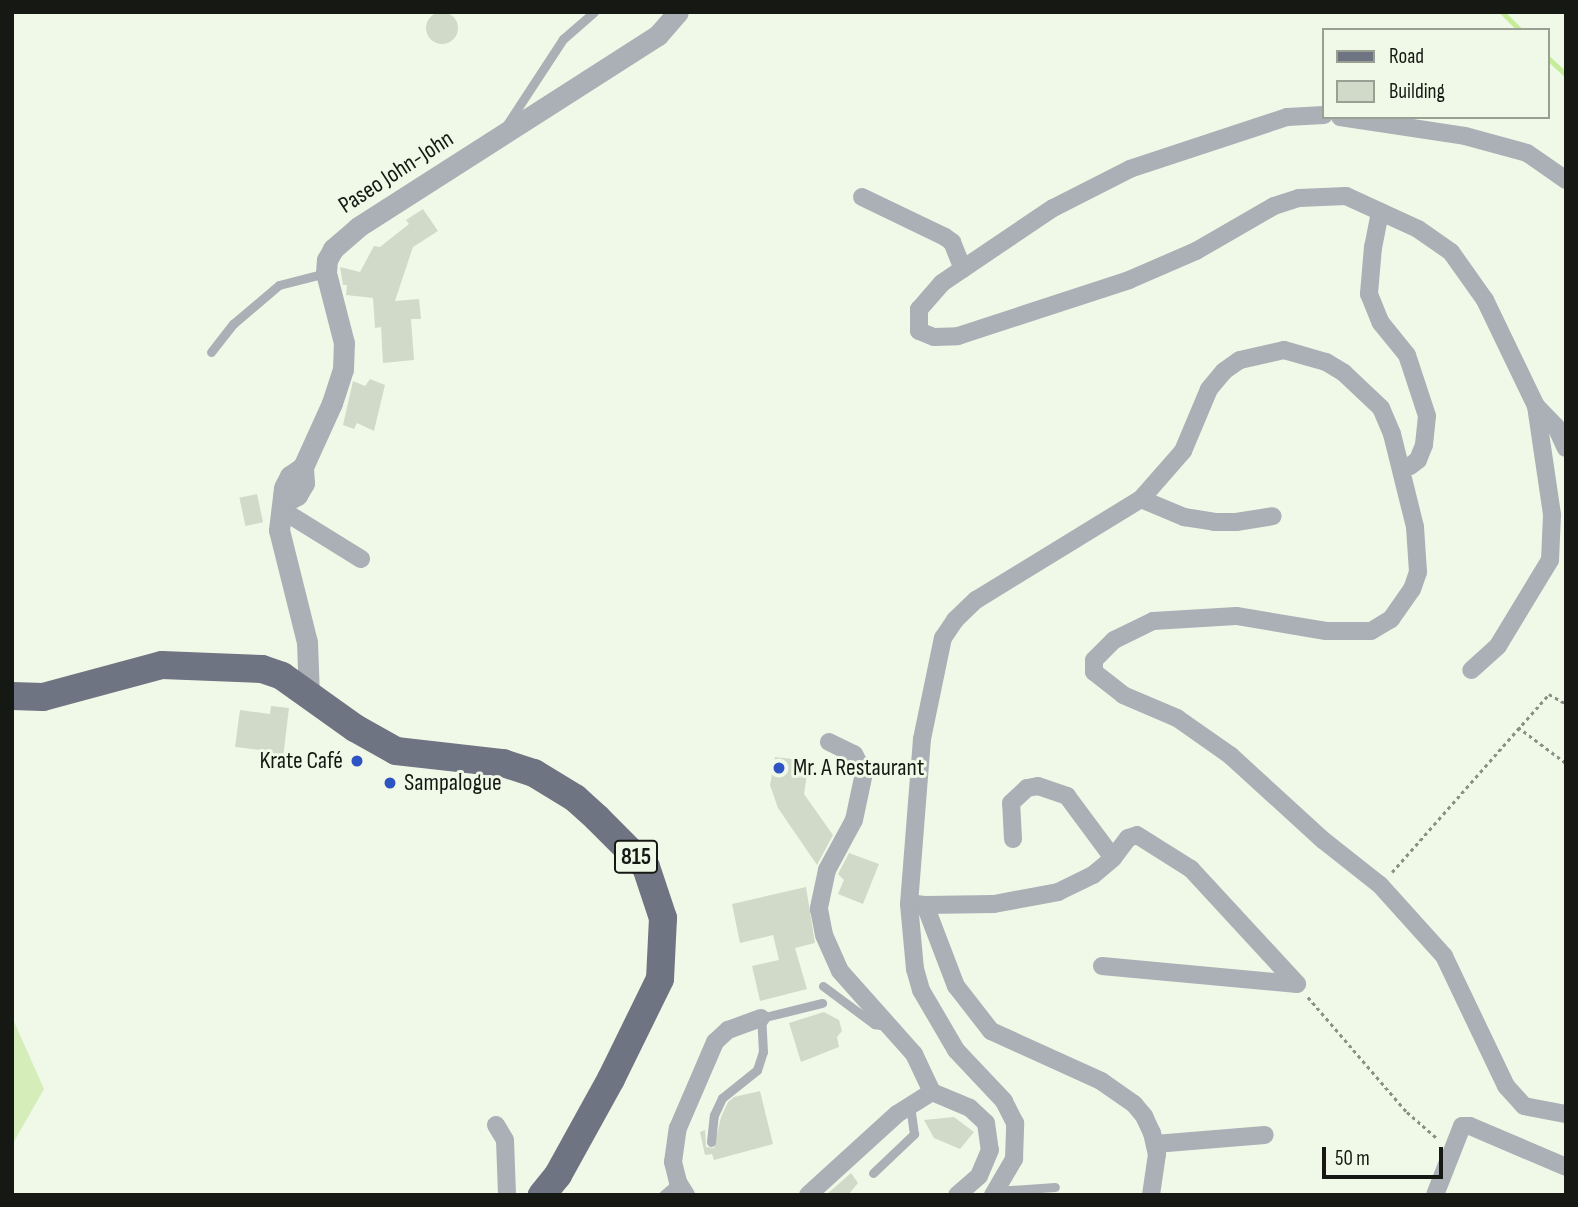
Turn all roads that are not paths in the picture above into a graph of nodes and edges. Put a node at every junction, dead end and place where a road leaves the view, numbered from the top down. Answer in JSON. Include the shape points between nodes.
{"nodes":[{"id":1,"x":594,"y":12,"type":"edge"},
{"id":2,"x":678,"y":12,"type":"edge"},
{"id":3,"x":1322,"y":115,"type":"edge"},
{"id":4,"x":1353,"y":119,"type":"edge"},
{"id":5,"x":500,"y":134,"type":"junction"},
{"id":6,"x":1566,"y":180,"type":"edge"},
{"id":7,"x":862,"y":197,"type":"dead end"},
{"id":8,"x":1380,"y":212,"type":"junction"},
{"id":9,"x":963,"y":269,"type":"junction"},
{"id":10,"x":326,"y":273,"type":"junction"},
{"id":11,"x":211,"y":352,"type":"dead end"},
{"id":12,"x":1536,"y":406,"type":"junction"},
{"id":13,"x":1566,"y":448,"type":"edge"},
{"id":14,"x":1401,"y":466,"type":"junction"},
{"id":15,"x":1141,"y":499,"type":"junction"},
{"id":16,"x":283,"y":506,"type":"junction"},
{"id":17,"x":1273,"y":516,"type":"dead end"},
{"id":18,"x":360,"y":559,"type":"dead end"},
{"id":19,"x":1471,"y":670,"type":"dead end"},
{"id":20,"x":12,"y":696,"type":"edge"},
{"id":21,"x":309,"y":696,"type":"junction"},
{"id":22,"x":828,"y":742,"type":"dead end"},
{"id":23,"x":1013,"y":839,"type":"dead end"},
{"id":24,"x":1113,"y":858,"type":"junction"},
{"id":25,"x":917,"y":904,"type":"junction"},
{"id":26,"x":1102,"y":966,"type":"dead end"},
{"id":27,"x":823,"y":986,"type":"dead end"},
{"id":28,"x":822,"y":1003,"type":"dead end"},
{"id":29,"x":761,"y":1018,"type":"junction"},
{"id":30,"x":890,"y":1027,"type":"junction"},
{"id":31,"x":932,"y":1092,"type":"junction"},
{"id":32,"x":910,"y":1105,"type":"junction"},
{"id":33,"x":1566,"y":1114,"type":"edge"},
{"id":34,"x":496,"y":1125,"type":"dead end"},
{"id":35,"x":1265,"y":1135,"type":"dead end"},
{"id":36,"x":711,"y":1142,"type":"dead end"},
{"id":37,"x":1155,"y":1144,"type":"junction"},
{"id":38,"x":1566,"y":1167,"type":"edge"},
{"id":39,"x":873,"y":1173,"type":"dead end"},
{"id":40,"x":1055,"y":1187,"type":"dead end"},
{"id":41,"x":682,"y":1188,"type":"edge"},
{"id":42,"x":995,"y":1193,"type":"edge"},
{"id":43,"x":508,"y":1195,"type":"edge"},
{"id":44,"x":542,"y":1195,"type":"edge"},
{"id":45,"x":663,"y":1195,"type":"edge"},
{"id":46,"x":808,"y":1195,"type":"edge"},
{"id":47,"x":957,"y":1195,"type":"edge"},
{"id":48,"x":1151,"y":1195,"type":"edge"},
{"id":49,"x":1435,"y":1195,"type":"edge"}],
"edges":[{"from":1,"to":5,"type":"lane","via":[[563,39]]},
{"from":2,"to":5,"type":"street","name":"Paseo John-John","via":[[658,35]]},
{"from":3,"to":9,"type":"street","via":[[1287,117],[1130,169],[1054,208]]},
{"from":4,"to":6,"type":"street","via":[[1465,136],[1527,153]]},
{"from":5,"to":10,"type":"street","name":"Paseo John-John","via":[[345,237],[327,260]]},
{"from":7,"to":9,"type":"street","via":[[945,237],[952,242]]},
{"from":8,"to":9,"type":"street","via":[[1346,196],[1298,198],[1129,280],[958,336],[934,337],[919,331],[919,309],[925,300]]},
{"from":8,"to":12,"type":"street","via":[[1418,229],[1451,252],[1485,300]]},
{"from":8,"to":14,"type":"street","via":[[1369,294],[1381,323],[1407,355],[1426,416],[1418,460]]},
{"from":10,"to":11,"type":"lane","via":[[279,285],[233,324]]},
{"from":10,"to":16,"type":"street","via":[[345,354],[338,387],[303,467],[304,483]]},
{"from":12,"to":13,"type":"street","via":[[1556,426]]},
{"from":12,"to":19,"type":"street","via":[[1552,515],[1550,559],[1498,646]]},
{"from":14,"to":15,"type":"street","via":[[1381,408],[1360,386],[1326,362],[1284,350],[1240,360],[1224,371],[1209,389],[1184,451]]},
{"from":14,"to":33,"type":"street","via":[[1415,527],[1418,572],[1412,589],[1382,626],[1371,631],[1326,631],[1236,616],[1153,621],[1114,640],[1094,660],[1094,672],[1123,695],[1177,718],[1231,756],[1380,885],[1444,956],[1506,1086],[1524,1106]]},
{"from":15,"to":17,"type":"street","via":[[1184,517],[1214,522]]},
{"from":15,"to":25,"type":"street","via":[[976,600],[943,638],[922,739]]},
{"from":16,"to":18,"type":"street"},
{"from":16,"to":21,"type":"street","via":[[279,530],[307,642]]},
{"from":20,"to":21,"type":"main road","number":"815","via":[[43,697],[162,665],[262,669],[282,676]]},
{"from":21,"to":44,"type":"main road","number":"815","via":[[396,751],[503,763],[534,773],[575,798],[646,867],[663,918],[660,979],[591,1115]]},
{"from":22,"to":30,"type":"street","via":[[854,754],[864,774],[854,820],[827,870],[819,909],[824,935],[840,971]]},
{"from":23,"to":24,"type":"street","via":[[1011,803],[1027,788],[1038,786],[1067,796]]},
{"from":24,"to":25,"type":"street","via":[[1093,875],[1058,892],[994,904]]},
{"from":24,"to":26,"type":"street","via":[[1131,835],[1146,838],[1191,869],[1297,984]]},
{"from":25,"to":37,"type":"street","via":[[957,986],[991,1031],[1101,1081],[1134,1104]]},
{"from":25,"to":42,"type":"street","via":[[915,969],[921,990],[956,1050],[1004,1101],[1015,1123],[1014,1159]]},
{"from":27,"to":30,"type":"lane","via":[[874,1024]]},
{"from":28,"to":29,"type":"lane"},
{"from":29,"to":36,"type":"lane","via":[[763,1052],[757,1070],[722,1098],[713,1115]]},
{"from":29,"to":41,"type":"street","via":[[729,1030],[715,1042],[678,1128],[673,1162]]},
{"from":30,"to":31,"type":"street","via":[[914,1054]]},
{"from":31,"to":32,"type":"street"},
{"from":31,"to":47,"type":"street","via":[[970,1108],[986,1123],[990,1150],[979,1176]]},
{"from":32,"to":39,"type":"lane","via":[[914,1134]]},
{"from":32,"to":46,"type":"street"},
{"from":34,"to":43,"type":"street","via":[[505,1140]]},
{"from":35,"to":37,"type":"street"},
{"from":37,"to":48,"type":"street"},
{"from":38,"to":49,"type":"street","via":[[1466,1125]]},
{"from":40,"to":42,"type":"lane"},
{"from":41,"to":45,"type":"lane"}]}
